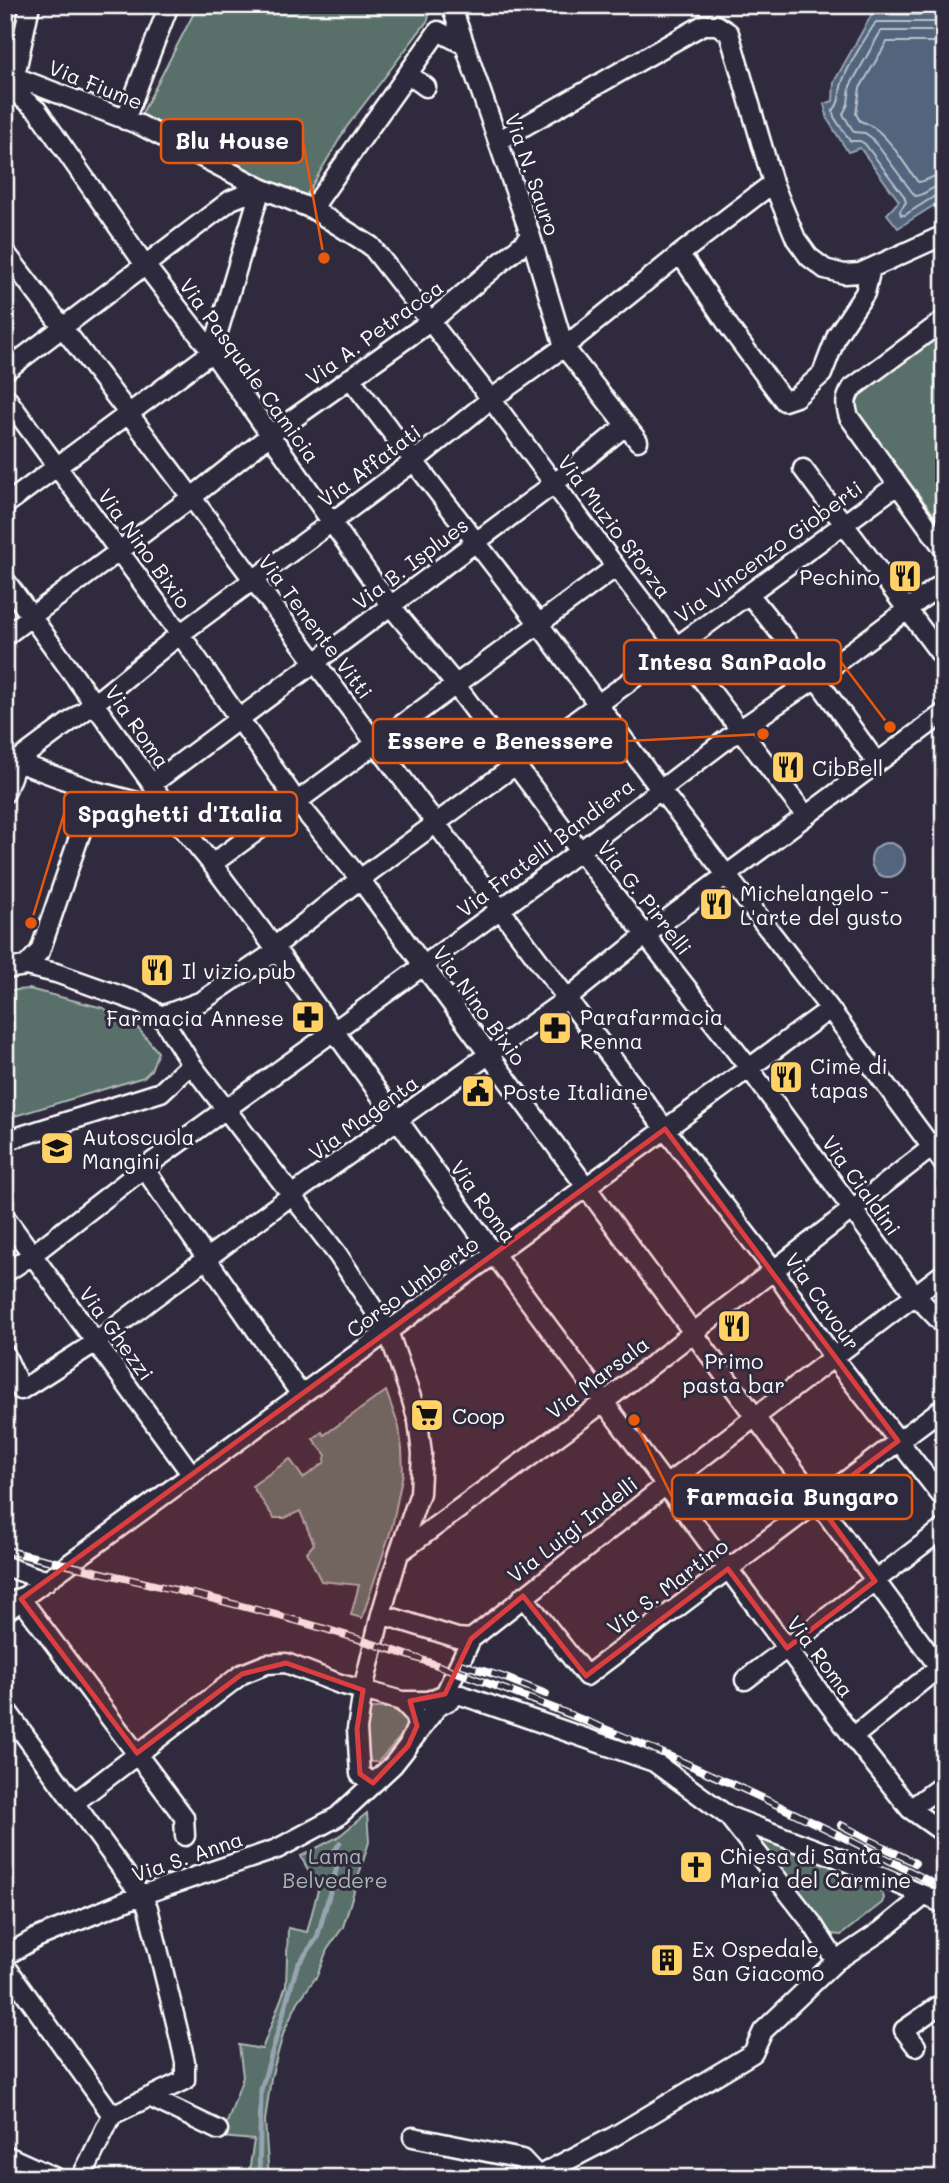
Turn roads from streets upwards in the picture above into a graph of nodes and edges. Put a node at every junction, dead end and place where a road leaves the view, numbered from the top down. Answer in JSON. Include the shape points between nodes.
{"nodes":[{"id":1,"x":30,"y":5,"type":"edge"},
{"id":2,"x":169,"y":5,"type":"edge"},
{"id":3,"x":451,"y":5,"type":"edge"},
{"id":4,"x":463,"y":44,"type":"junction"},
{"id":5,"x":408,"y":74,"type":"junction"},
{"id":6,"x":8,"y":78,"type":"edge"},
{"id":7,"x":426,"y":87,"type":"dead end"},
{"id":8,"x":125,"y":120,"type":"junction"},
{"id":9,"x":498,"y":141,"type":"junction"},
{"id":10,"x":774,"y":183,"type":"junction"},
{"id":11,"x":261,"y":188,"type":"junction"},
{"id":12,"x":312,"y":209,"type":"junction"},
{"id":13,"x":944,"y":235,"type":"edge"},
{"id":14,"x":531,"y":237,"type":"junction"},
{"id":15,"x":5,"y":252,"type":"edge"},
{"id":16,"x":680,"y":254,"type":"junction"},
{"id":17,"x":385,"y":264,"type":"joint"},
{"id":18,"x":145,"y":265,"type":"junction"},
{"id":19,"x":871,"y":268,"type":"junction"},
{"id":20,"x":431,"y":321,"type":"junction"},
{"id":21,"x":943,"y":323,"type":"edge"},
{"id":22,"x":63,"y":327,"type":"junction"},
{"id":23,"x":564,"y":347,"type":"junction"},
{"id":24,"x":212,"y":352,"type":"junction"},
{"id":25,"x":5,"y":371,"type":"edge"},
{"id":26,"x":350,"y":378,"type":"junction"},
{"id":27,"x":5,"y":396,"type":"edge"},
{"id":28,"x":491,"y":399,"type":"junction"},
{"id":29,"x":129,"y":414,"type":"junction"},
{"id":30,"x":625,"y":426,"type":"junction"},
{"id":31,"x":270,"y":436,"type":"junction"},
{"id":32,"x":638,"y":441,"type":"dead end"},
{"id":33,"x":413,"y":462,"type":"junction"},
{"id":34,"x":57,"y":467,"type":"junction"},
{"id":35,"x":803,"y":469,"type":"dead end"},
{"id":36,"x":555,"y":483,"type":"junction"},
{"id":37,"x":897,"y":485,"type":"junction"},
{"id":38,"x":192,"y":497,"type":"junction"},
{"id":39,"x":5,"y":505,"type":"edge"},
{"id":40,"x":332,"y":522,"type":"junction"},
{"id":41,"x":844,"y":525,"type":"junction"},
{"id":42,"x":475,"y":542,"type":"junction"},
{"id":43,"x":944,"y":549,"type":"edge"},
{"id":44,"x":118,"y":550,"type":"junction"},
{"id":45,"x":615,"y":567,"type":"junction"},
{"id":46,"x":252,"y":579,"type":"junction"},
{"id":47,"x":5,"y":580,"type":"edge"},
{"id":48,"x":944,"y":582,"type":"edge"},
{"id":49,"x":749,"y":594,"type":"junction"},
{"id":50,"x":390,"y":606,"type":"junction"},
{"id":51,"x":909,"y":610,"type":"junction"},
{"id":52,"x":32,"y":616,"type":"junction"},
{"id":53,"x":539,"y":624,"type":"junction"},
{"id":54,"x":180,"y":634,"type":"junction"},
{"id":55,"x":5,"y":636,"type":"edge"},
{"id":56,"x":677,"y":647,"type":"junction"},
{"id":57,"x":944,"y":659,"type":"edge"},
{"id":58,"x":315,"y":663,"type":"junction"},
{"id":59,"x":816,"y":678,"type":"junction"},
{"id":60,"x":456,"y":686,"type":"junction"},
{"id":61,"x":94,"y":703,"type":"junction"},
{"id":62,"x":598,"y":704,"type":"junction"},
{"id":63,"x":944,"y":713,"type":"edge"},
{"id":64,"x":237,"y":719,"type":"junction"},
{"id":65,"x":739,"y":730,"type":"junction"},
{"id":66,"x":376,"y":743,"type":"junction"},
{"id":67,"x":11,"y":760,"type":"edge"},
{"id":68,"x":877,"y":763,"type":"junction"},
{"id":69,"x":516,"y":766,"type":"junction"},
{"id":70,"x":152,"y":784,"type":"junction"},
{"id":71,"x":660,"y":789,"type":"junction"},
{"id":72,"x":95,"y":791,"type":"junction"},
{"id":73,"x":5,"y":793,"type":"edge"},
{"id":74,"x":297,"y":802,"type":"junction"},
{"id":75,"x":168,"y":810,"type":"junction"},
{"id":76,"x":806,"y":816,"type":"junction"},
{"id":77,"x":436,"y":825,"type":"junction"},
{"id":78,"x":580,"y":851,"type":"junction"},
{"id":79,"x":212,"y":864,"type":"junction"},
{"id":80,"x":727,"y":875,"type":"junction"},
{"id":81,"x":360,"y":879,"type":"junction"},
{"id":82,"x":501,"y":908,"type":"junction"},
{"id":83,"x":646,"y":935,"type":"junction"},
{"id":84,"x":275,"y":949,"type":"junction"},
{"id":85,"x":423,"y":965,"type":"junction"},
{"id":86,"x":26,"y":966,"type":"junction"},
{"id":87,"x":5,"y":969,"type":"edge"},
{"id":88,"x":568,"y":998,"type":"junction"},
{"id":89,"x":830,"y":1009,"type":"junction"},
{"id":90,"x":160,"y":1016,"type":"junction"},
{"id":91,"x":334,"y":1031,"type":"junction"},
{"id":92,"x":488,"y":1054,"type":"junction"},
{"id":93,"x":191,"y":1065,"type":"junction"},
{"id":94,"x":749,"y":1068,"type":"junction"},
{"id":95,"x":225,"y":1109,"type":"junction"},
{"id":96,"x":398,"y":1119,"type":"junction"},
{"id":97,"x":664,"y":1129,"type":"junction"},
{"id":98,"x":5,"y":1141,"type":"edge"},
{"id":99,"x":938,"y":1142,"type":"edge"},
{"id":100,"x":944,"y":1164,"type":"edge"},
{"id":101,"x":144,"y":1168,"type":"junction"},
{"id":102,"x":586,"y":1187,"type":"junction"},
{"id":103,"x":292,"y":1195,"type":"junction"},
{"id":104,"x":852,"y":1209,"type":"junction"},
{"id":105,"x":5,"y":1217,"type":"edge"},
{"id":106,"x":494,"y":1254,"type":"junction"},
{"id":107,"x":32,"y":1255,"type":"junction"},
{"id":108,"x":207,"y":1258,"type":"junction"},
{"id":109,"x":774,"y":1270,"type":"junction"},
{"id":110,"x":5,"y":1273,"type":"edge"},
{"id":111,"x":944,"y":1273,"type":"edge"},
{"id":112,"x":915,"y":1295,"type":"junction"},
{"id":113,"x":944,"y":1325,"type":"edge"},
{"id":114,"x":388,"y":1331,"type":"junction"},
{"id":115,"x":693,"y":1333,"type":"junction"},
{"id":116,"x":96,"y":1342,"type":"junction"},
{"id":117,"x":5,"y":1354,"type":"edge"},
{"id":118,"x":833,"y":1357,"type":"junction"},
{"id":119,"x":301,"y":1395,"type":"junction"},
{"id":120,"x":604,"y":1402,"type":"junction"},
{"id":121,"x":944,"y":1407,"type":"edge"},
{"id":122,"x":755,"y":1417,"type":"junction"},
{"id":123,"x":898,"y":1441,"type":"junction"},
{"id":124,"x":192,"y":1475,"type":"junction"},
{"id":125,"x":666,"y":1485,"type":"junction"},
{"id":126,"x":944,"y":1499,"type":"edge"},
{"id":127,"x":817,"y":1502,"type":"junction"},
{"id":128,"x":944,"y":1528,"type":"edge"},
{"id":129,"x":399,"y":1553,"type":"junction"},
{"id":130,"x":5,"y":1566,"type":"edge"},
{"id":131,"x":728,"y":1569,"type":"junction"},
{"id":132,"x":47,"y":1581,"type":"junction"},
{"id":133,"x":875,"y":1581,"type":"junction"},
{"id":134,"x":523,"y":1596,"type":"junction"},
{"id":135,"x":13,"y":1604,"type":"edge"},
{"id":136,"x":381,"y":1614,"type":"junction"},
{"id":137,"x":471,"y":1639,"type":"junction"},
{"id":138,"x":787,"y":1648,"type":"junction"},
{"id":139,"x":942,"y":1668,"type":"edge"},
{"id":140,"x":745,"y":1680,"type":"dead end"},
{"id":141,"x":363,"y":1690,"type":"junction"},
{"id":142,"x":453,"y":1694,"type":"junction"},
{"id":143,"x":402,"y":1701,"type":"junction"},
{"id":144,"x":5,"y":1708,"type":"edge"},
{"id":145,"x":853,"y":1737,"type":"junction"},
{"id":146,"x":408,"y":1746,"type":"junction"},
{"id":147,"x":138,"y":1753,"type":"junction"},
{"id":148,"x":373,"y":1783,"type":"junction"},
{"id":149,"x":944,"y":1784,"type":"edge"},
{"id":150,"x":74,"y":1803,"type":"junction"},
{"id":151,"x":910,"y":1809,"type":"junction"},
{"id":152,"x":728,"y":1816,"type":"junction"},
{"id":153,"x":944,"y":1833,"type":"edge"},
{"id":154,"x":185,"y":1836,"type":"dead end"},
{"id":155,"x":141,"y":1895,"type":"junction"},
{"id":156,"x":925,"y":1895,"type":"junction"},
{"id":157,"x":944,"y":1904,"type":"edge"},
{"id":158,"x":5,"y":1956,"type":"edge"},
{"id":159,"x":836,"y":1961,"type":"junction"},
{"id":160,"x":5,"y":1965,"type":"edge"},
{"id":161,"x":944,"y":2002,"type":"edge"},
{"id":162,"x":916,"y":2046,"type":"dead end"},
{"id":163,"x":149,"y":2097,"type":"junction"},
{"id":164,"x":112,"y":2115,"type":"junction"},
{"id":165,"x":218,"y":2130,"type":"dead end"},
{"id":166,"x":413,"y":2137,"type":"dead end"},
{"id":167,"x":5,"y":2155,"type":"edge"},
{"id":168,"x":535,"y":2176,"type":"edge"},
{"id":169,"x":56,"y":2178,"type":"edge"},
{"id":170,"x":81,"y":2178,"type":"edge"}],
"edges":[{"from":1,"to":6,"type":"street"},
{"from":2,"to":8,"type":"street"},
{"from":3,"to":4,"type":"street","name":"Via N. Sauro"},
{"from":4,"to":5,"type":"street","via":[[438,31]]},
{"from":4,"to":9,"type":"street","name":"Via N. Sauro"},
{"from":5,"to":7,"type":"street"},
{"from":5,"to":12,"type":"street"},
{"from":6,"to":8,"type":"street","name":"Via Fiume"},
{"from":6,"to":18,"type":"street","name":"Via Pasquale Camicia","via":[[37,110]]},
{"from":8,"to":11,"type":"street","name":"Via Fiume"},
{"from":9,"to":10,"type":"street","via":[[703,25],[717,25],[729,33]]},
{"from":9,"to":14,"type":"street","name":"Via N. Sauro"},
{"from":10,"to":16,"type":"street","name":"Via Affatati"},
{"from":10,"to":19,"type":"street","via":[[796,239],[809,257],[825,269],[844,274]]},
{"from":11,"to":12,"type":"street","name":"Via Fiume"},
{"from":11,"to":18,"type":"street","via":[[231,200]]},
{"from":11,"to":24,"type":"street"},
{"from":12,"to":17,"type":"street","name":"Via Fiume","via":[[371,246]]},
{"from":13,"to":19,"type":"street"},
{"from":14,"to":20,"type":"street","name":"Via A. Petracca"},
{"from":14,"to":23,"type":"street","name":"Via N. Sauro"},
{"from":15,"to":22,"type":"street","name":"Via Tenente Vitti"},
{"from":16,"to":19,"type":"street","via":[[784,401],[796,397],[822,374],[836,335],[865,293]]},
{"from":16,"to":23,"type":"street","name":"Via Affatati"},
{"from":17,"to":20,"type":"street","name":"Via Muzio Sforza"},
{"from":18,"to":22,"type":"street"},
{"from":18,"to":24,"type":"street","name":"Via Pasquale Camicia"},
{"from":20,"to":26,"type":"street","name":"Via A. Petracca"},
{"from":20,"to":28,"type":"street","name":"Via Muzio Sforza"},
{"from":21,"to":37,"type":"street","via":[[852,388],[846,397],[849,417]]},
{"from":22,"to":25,"type":"street"},
{"from":22,"to":29,"type":"street","name":"Via Tenente Vitti"},
{"from":23,"to":28,"type":"street","name":"Via Affatati"},
{"from":23,"to":30,"type":"street"},
{"from":24,"to":29,"type":"street"},
{"from":24,"to":31,"type":"street","name":"Via Pasquale Camicia"},
{"from":26,"to":31,"type":"street","name":"Via A. Petracca"},
{"from":26,"to":33,"type":"street"},
{"from":27,"to":34,"type":"street","name":"Via Nino Bixio"},
{"from":28,"to":33,"type":"street","name":"Via Affatati"},
{"from":28,"to":36,"type":"street","name":"Via Muzio Sforza"},
{"from":29,"to":34,"type":"street"},
{"from":29,"to":38,"type":"street","name":"Via Tenente Vitti"},
{"from":30,"to":32,"type":"street"},
{"from":30,"to":36,"type":"street","name":"Via B. Isplues"},
{"from":31,"to":38,"type":"street","name":"Via A. Petracca"},
{"from":31,"to":40,"type":"street","name":"Via Pasquale Camicia"},
{"from":33,"to":40,"type":"street","name":"Via Affatati"},
{"from":33,"to":42,"type":"street"},
{"from":34,"to":39,"type":"street"},
{"from":34,"to":44,"type":"street","name":"Via Nino Bixio"},
{"from":35,"to":41,"type":"street"},
{"from":36,"to":42,"type":"street","name":"Via B. Isplues"},
{"from":36,"to":45,"type":"street","name":"Via Muzio Sforza"},
{"from":37,"to":41,"type":"street","name":"Via Vincenzo Gioberti"},
{"from":37,"to":43,"type":"street"},
{"from":38,"to":44,"type":"street","name":"Via A. Petracca"},
{"from":38,"to":46,"type":"street","name":"Via Tenente Vitti"},
{"from":40,"to":46,"type":"street","name":"Via Affatati"},
{"from":40,"to":50,"type":"street","name":"Via Pasquale Camicia"},
{"from":41,"to":49,"type":"street","name":"Via Vincenzo Gioberti"},
{"from":41,"to":51,"type":"street"},
{"from":42,"to":50,"type":"street","name":"Via B. Isplues"},
{"from":42,"to":53,"type":"street"},
{"from":44,"to":52,"type":"street","name":"Via A. Petracca"},
{"from":44,"to":54,"type":"street","name":"Via Nino Bixio"},
{"from":45,"to":53,"type":"street"},
{"from":45,"to":56,"type":"street","name":"Via Muzio Sforza"},
{"from":46,"to":54,"type":"street","name":"Via Affatati"},
{"from":46,"to":58,"type":"street","name":"Via Tenente Vitti"},
{"from":47,"to":52,"type":"street","name":"Via Roma"},
{"from":48,"to":51,"type":"street","name":"Via Fratelli Bandiera"},
{"from":49,"to":56,"type":"street","name":"Via Vincenzo Gioberti"},
{"from":49,"to":59,"type":"street"},
{"from":50,"to":58,"type":"street","name":"Via B. Isplues"},
{"from":50,"to":60,"type":"street","name":"Via Pasquale Camicia"},
{"from":51,"to":57,"type":"street"},
{"from":51,"to":59,"type":"street","name":"Via Fratelli Bandiera"},
{"from":52,"to":55,"type":"street","name":"Via A. Petracca"},
{"from":52,"to":61,"type":"street","name":"Via Roma"},
{"from":53,"to":60,"type":"street"},
{"from":53,"to":62,"type":"street"},
{"from":54,"to":61,"type":"street","name":"Via Affatati"},
{"from":54,"to":64,"type":"street","name":"Via Nino Bixio"},
{"from":56,"to":62,"type":"street","name":"Via Vincenzo Gioberti"},
{"from":56,"to":65,"type":"street","name":"Via Muzio Sforza"},
{"from":58,"to":64,"type":"street","name":"Via B. Isplues"},
{"from":58,"to":66,"type":"street","name":"Via Tenente Vitti"},
{"from":59,"to":65,"type":"street","name":"Via Fratelli Bandiera"},
{"from":59,"to":68,"type":"street"},
{"from":60,"to":66,"type":"street"},
{"from":60,"to":69,"type":"street","name":"Via G. Pirrelli"},
{"from":61,"to":67,"type":"street","name":"Via Affatati"},
{"from":61,"to":70,"type":"street","name":"Via Roma"},
{"from":62,"to":69,"type":"street","name":"Via Vincenzo Gioberti"},
{"from":62,"to":71,"type":"street"},
{"from":63,"to":68,"type":"street","name":"Via Magenta"},
{"from":64,"to":70,"type":"street","name":"Via B. Isplues"},
{"from":64,"to":74,"type":"street","name":"Via Nino Bixio"},
{"from":65,"to":71,"type":"street","name":"Via Fratelli Bandiera"},
{"from":65,"to":76,"type":"street","name":"Via Muzio Sforza"},
{"from":66,"to":74,"type":"street"},
{"from":66,"to":77,"type":"street","name":"Via Tenente Vitti"},
{"from":67,"to":72,"type":"street"},
{"from":67,"to":73,"type":"street"},
{"from":68,"to":76,"type":"street","name":"Via Magenta"},
{"from":69,"to":77,"type":"street","name":"Via Vincenzo Gioberti"},
{"from":69,"to":78,"type":"street","name":"Via G. Pirrelli"},
{"from":70,"to":75,"type":"street","name":"Via Roma"},
{"from":71,"to":78,"type":"street","name":"Via Fratelli Bandiera"},
{"from":71,"to":80,"type":"street"},
{"from":72,"to":75,"type":"street"},
{"from":72,"to":86,"type":"street","via":[[40,951]]},
{"from":74,"to":79,"type":"street"},
{"from":74,"to":81,"type":"street","name":"Via Nino Bixio"},
{"from":75,"to":79,"type":"street","name":"Via Roma"},
{"from":76,"to":80,"type":"street","name":"Via Magenta"},
{"from":77,"to":81,"type":"street","name":"Via Vincenzo Gioberti"},
{"from":77,"to":82,"type":"street","name":"Via Tenente Vitti"},
{"from":78,"to":82,"type":"street","name":"Via Fratelli Bandiera"},
{"from":78,"to":83,"type":"street","name":"Via G. Pirrelli"},
{"from":79,"to":84,"type":"street","name":"Via Roma"},
{"from":80,"to":83,"type":"street","name":"Via Magenta"},
{"from":80,"to":89,"type":"street"},
{"from":81,"to":84,"type":"street","name":"Via Vincenzo Gioberti"},
{"from":81,"to":85,"type":"street","name":"Via Nino Bixio"},
{"from":82,"to":85,"type":"street","name":"Via Fratelli Bandiera"},
{"from":82,"to":88,"type":"street","name":"Via Tenente Vitti"},
{"from":83,"to":88,"type":"street","name":"Via Magenta"},
{"from":83,"to":94,"type":"street","name":"Via G. Pirrelli"},
{"from":84,"to":90,"type":"street","via":[[202,1001]]},
{"from":84,"to":91,"type":"street","name":"Via Roma"},
{"from":85,"to":91,"type":"street","name":"Via Fratelli Bandiera"},
{"from":85,"to":92,"type":"street","name":"Via Nino Bixio"},
{"from":86,"to":87,"type":"street"},
{"from":86,"to":90,"type":"street","via":[[141,1003]]},
{"from":88,"to":92,"type":"street","name":"Via Magenta"},
{"from":88,"to":97,"type":"street","name":"Via Tenente Vitti"},
{"from":89,"to":94,"type":"street","name":"Corso Umberto"},
{"from":89,"to":99,"type":"street"},
{"from":90,"to":93,"type":"street"},
{"from":91,"to":95,"type":"street","name":"Via Fratelli Bandiera"},
{"from":91,"to":96,"type":"street","name":"Via Roma"},
{"from":92,"to":96,"type":"street","name":"Via Magenta"},
{"from":92,"to":102,"type":"street","name":"Via Nino Bixio"},
{"from":93,"to":95,"type":"street"},
{"from":93,"to":98,"type":"street","via":[[161,1093]]},
{"from":94,"to":97,"type":"street","name":"Corso Umberto"},
{"from":94,"to":104,"type":"street","name":"Via Cialdini"},
{"from":95,"to":101,"type":"street","name":"Via Fratelli Bandiera"},
{"from":95,"to":103,"type":"street"},
{"from":96,"to":103,"type":"street","name":"Via Magenta"},
{"from":96,"to":106,"type":"street","name":"Via Roma"},
{"from":97,"to":102,"type":"street","name":"Corso Umberto"},
{"from":97,"to":109,"type":"street","name":"Via Cavour"},
{"from":99,"to":100,"type":"street"},
{"from":99,"to":104,"type":"street","name":"Via Marsala"},
{"from":101,"to":107,"type":"street","name":"Via Fratelli Bandiera"},
{"from":101,"to":108,"type":"street"},
{"from":102,"to":106,"type":"street","name":"Corso Umberto"},
{"from":102,"to":115,"type":"street","name":"Via Nino Bixio"},
{"from":103,"to":108,"type":"street","name":"Via Magenta"},
{"from":103,"to":114,"type":"street"},
{"from":104,"to":109,"type":"street","name":"Via Marsala"},
{"from":104,"to":112,"type":"street","name":"Via Cialdini"},
{"from":105,"to":107,"type":"street","name":"Via Ghezzi"},
{"from":106,"to":114,"type":"street","name":"Corso Umberto"},
{"from":106,"to":120,"type":"street","name":"Via Roma"},
{"from":107,"to":110,"type":"street","name":"Via Fratelli Bandiera"},
{"from":107,"to":116,"type":"street","name":"Via Ghezzi"},
{"from":108,"to":116,"type":"street","name":"Via Magenta"},
{"from":108,"to":119,"type":"street"},
{"from":109,"to":115,"type":"street","name":"Via Marsala"},
{"from":109,"to":118,"type":"street","name":"Via Cavour"},
{"from":111,"to":112,"type":"street","name":"Via Luigi Indelli"},
{"from":112,"to":113,"type":"street","name":"Via Cialdini"},
{"from":112,"to":118,"type":"street","name":"Via Luigi Indelli"},
{"from":114,"to":119,"type":"street","name":"Corso Umberto"},
{"from":114,"to":129,"type":"street","via":[[418,1421],[422,1454],[420,1493]]},
{"from":115,"to":120,"type":"street","name":"Via Marsala"},
{"from":115,"to":122,"type":"street","name":"Via Nino Bixio"},
{"from":116,"to":117,"type":"street","name":"Via Magenta","via":[[21,1390]]},
{"from":116,"to":124,"type":"street","name":"Via Ghezzi"},
{"from":118,"to":122,"type":"street","name":"Via Luigi Indelli"},
{"from":118,"to":123,"type":"street","name":"Via Cavour"},
{"from":119,"to":124,"type":"street","name":"Corso Umberto"},
{"from":120,"to":125,"type":"street","name":"Via Roma"},
{"from":120,"to":129,"type":"street","name":"Via Marsala"},
{"from":121,"to":123,"type":"street","name":"Via S. Martino"},
{"from":122,"to":125,"type":"street","name":"Via Luigi Indelli"},
{"from":122,"to":127,"type":"street","name":"Via Nino Bixio"},
{"from":123,"to":126,"type":"street","name":"Via Cavour"},
{"from":123,"to":127,"type":"street","name":"Via S. Martino"},
{"from":124,"to":132,"type":"street","name":"Corso Umberto"},
{"from":125,"to":131,"type":"street","name":"Via Roma"},
{"from":125,"to":134,"type":"street","name":"Via Luigi Indelli"},
{"from":127,"to":131,"type":"street","name":"Via S. Martino"},
{"from":127,"to":133,"type":"street","name":"Via Nino Bixio"},
{"from":128,"to":133,"type":"street"},
{"from":129,"to":136,"type":"street"},
{"from":130,"to":132,"type":"street"},
{"from":131,"to":134,"type":"street","name":"Via S. Martino","via":[[586,1676]]},
{"from":131,"to":138,"type":"street","name":"Via Roma"},
{"from":132,"to":135,"type":"street","name":"Corso Umberto"},
{"from":133,"to":138,"type":"street"},
{"from":133,"to":139,"type":"street","name":"Via Nino Bixio"},
{"from":134,"to":137,"type":"street","name":"Via Luigi Indelli"},
{"from":135,"to":147,"type":"street"},
{"from":136,"to":137,"type":"street","via":[[457,1639]]},
{"from":136,"to":141,"type":"street"},
{"from":137,"to":142,"type":"street"},
{"from":138,"to":140,"type":"street"},
{"from":138,"to":145,"type":"street","name":"Via Roma"},
{"from":139,"to":145,"type":"street"},
{"from":141,"to":143,"type":"street"},
{"from":141,"to":147,"type":"street","via":[[286,1663],[267,1664],[242,1674]]},
{"from":141,"to":148,"type":"street","via":[[357,1729],[360,1774]]},
{"from":142,"to":143,"type":"street","via":[[428,1701]]},
{"from":142,"to":146,"type":"street","name":"Via S. Anna","via":[[437,1707]]},
{"from":142,"to":152,"type":"street","via":[[654,1762]]},
{"from":143,"to":146,"type":"street","via":[[414,1714],[417,1726]]},
{"from":144,"to":150,"type":"street"},
{"from":145,"to":151,"type":"street","name":"Via Roma"},
{"from":146,"to":148,"type":"street","name":"Via S. Anna"},
{"from":147,"to":150,"type":"street"},
{"from":147,"to":154,"type":"street","via":[[184,1817]]},
{"from":148,"to":155,"type":"street","name":"Via S. Anna","via":[[337,1816],[277,1849]]},
{"from":149,"to":151,"type":"street"},
{"from":150,"to":155,"type":"street"},
{"from":151,"to":153,"type":"street","name":"Via Roma"},
{"from":152,"to":156,"type":"street"},
{"from":152,"to":159,"type":"street"},
{"from":155,"to":158,"type":"street","name":"Via S. Anna","via":[[36,1938]]},
{"from":155,"to":163,"type":"street","via":[[185,2062],[185,2080]]},
{"from":156,"to":157,"type":"street"},
{"from":156,"to":159,"type":"street"},
{"from":159,"to":168,"type":"street","via":[[763,2031],[753,2053],[613,2137]]},
{"from":160,"to":164,"type":"street"},
{"from":161,"to":162,"type":"street","via":[[904,2030]]},
{"from":163,"to":164,"type":"street"},
{"from":163,"to":165,"type":"street"},
{"from":164,"to":170,"type":"street"},
{"from":166,"to":168,"type":"street","via":[[522,2158]]},
{"from":167,"to":169,"type":"street"}]}
